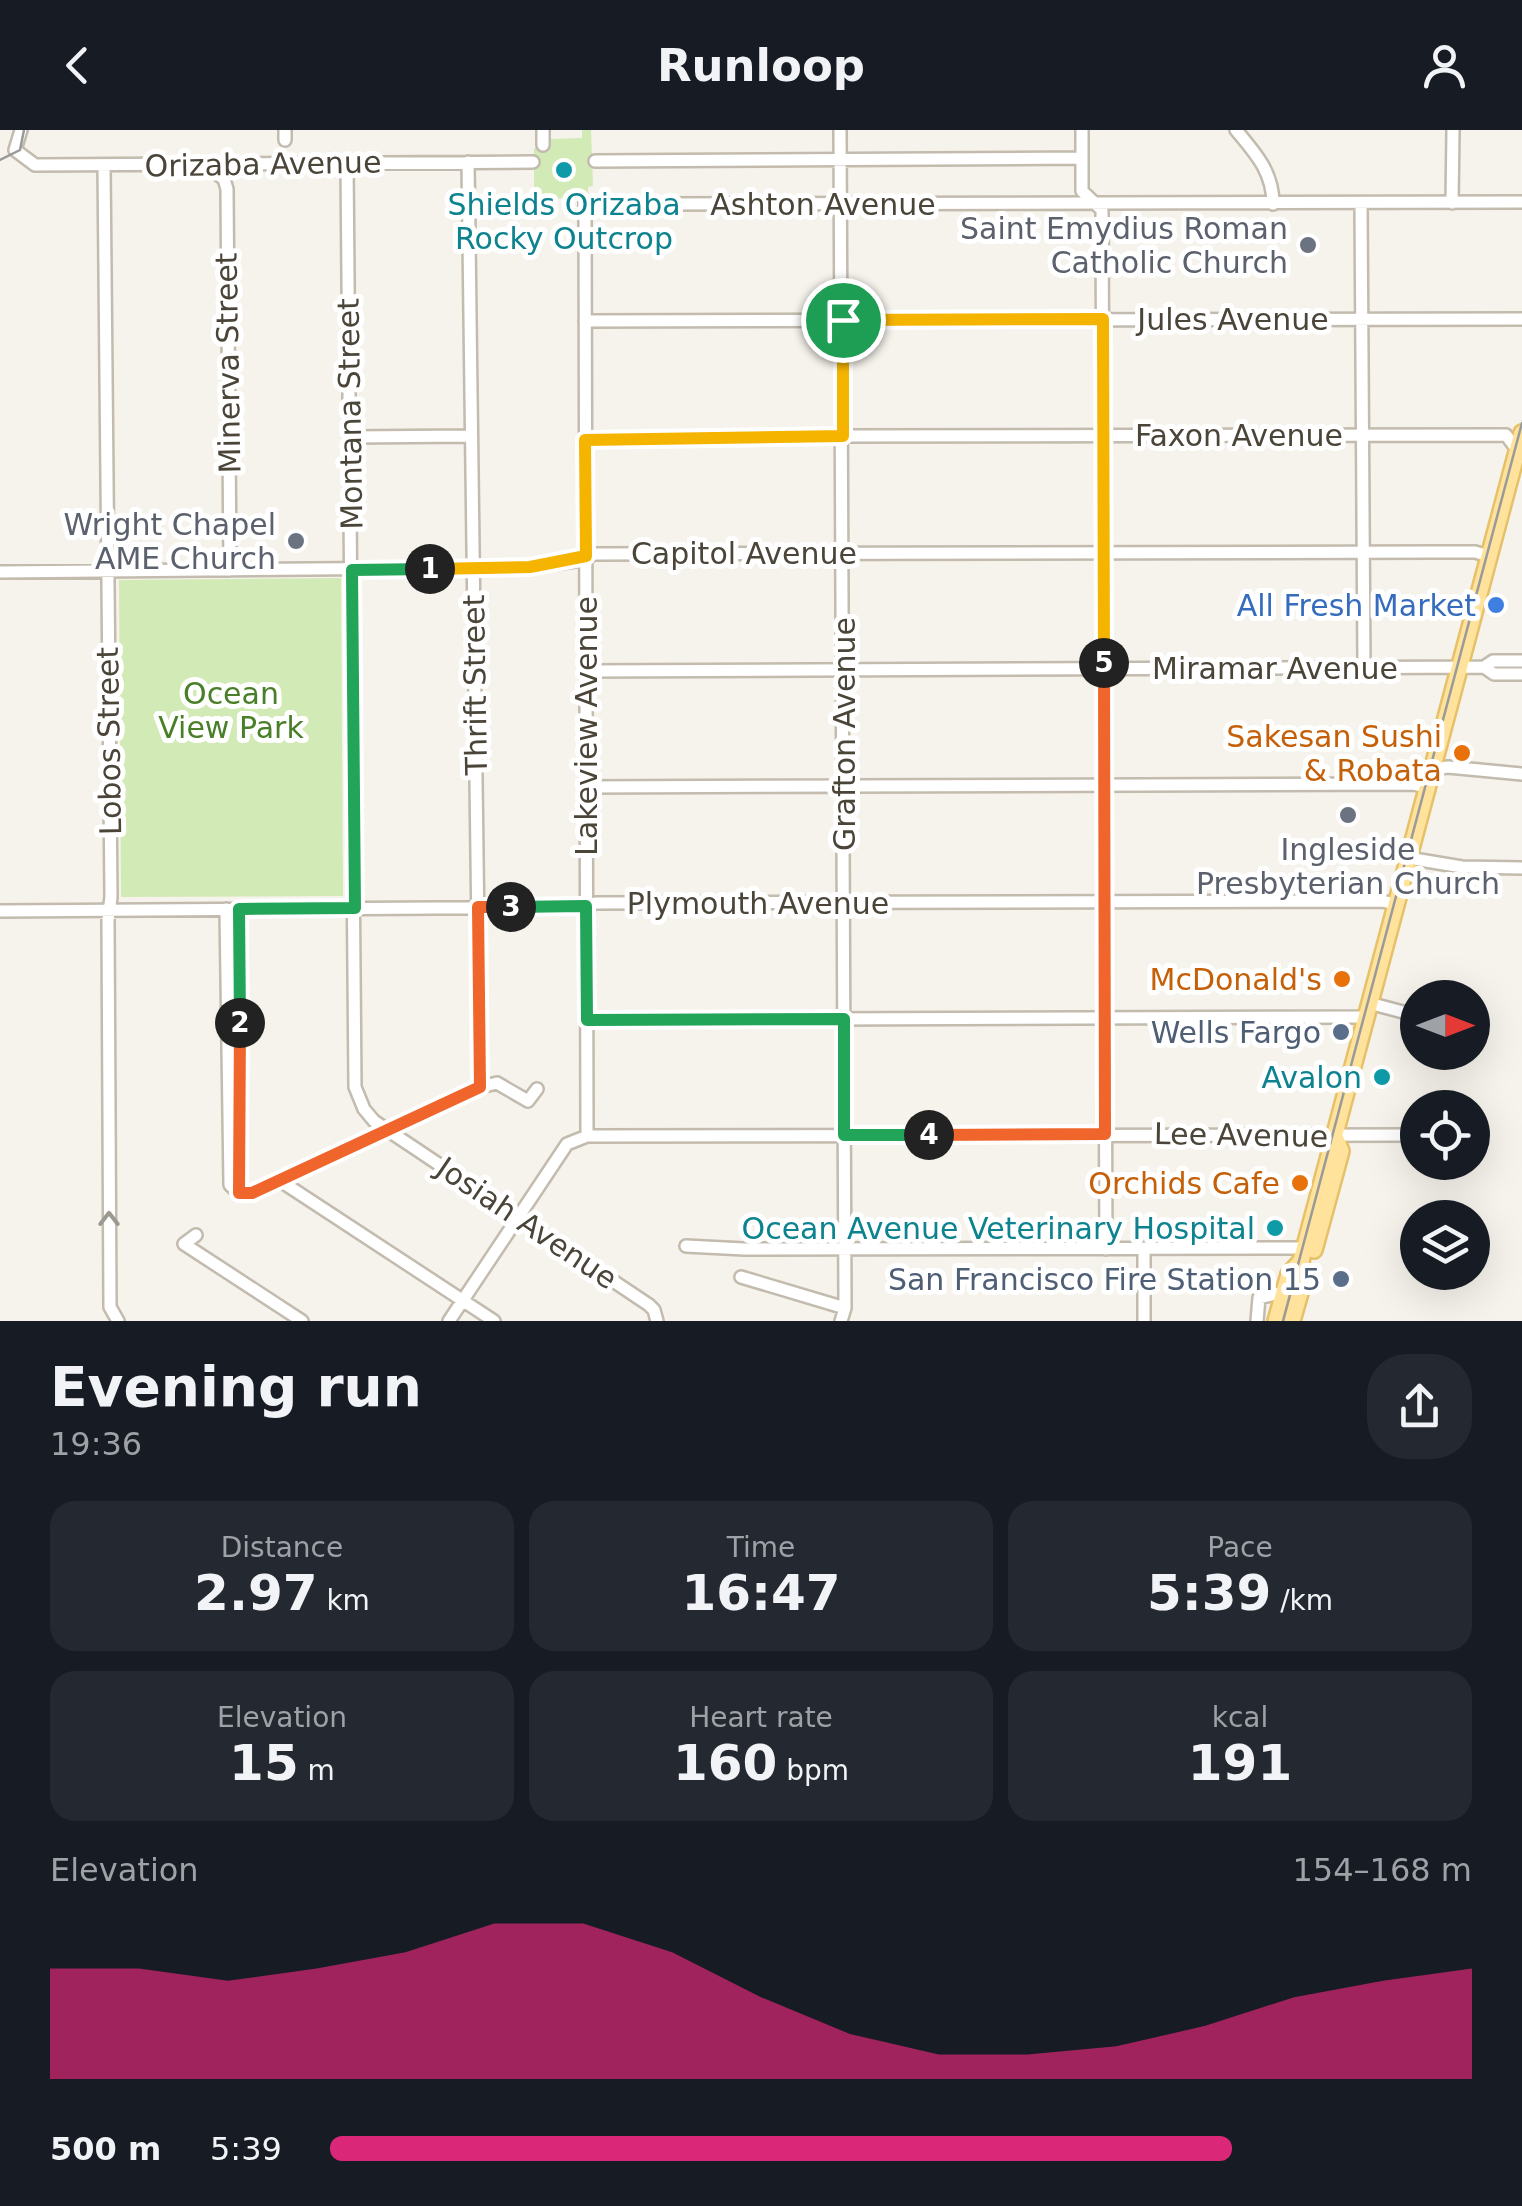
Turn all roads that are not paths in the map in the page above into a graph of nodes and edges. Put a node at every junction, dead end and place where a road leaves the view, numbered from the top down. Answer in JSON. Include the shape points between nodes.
{"nodes":[{"id":1,"x":21,"y":130,"type":"edge"},
{"id":2,"x":543,"y":130,"type":"edge"},
{"id":3,"x":840,"y":130,"type":"edge"},
{"id":4,"x":1082,"y":130,"type":"edge"},
{"id":5,"x":1236,"y":130,"type":"edge"},
{"id":6,"x":1453,"y":130,"type":"edge"},
{"id":7,"x":543,"y":146,"type":"dead end"},
{"id":8,"x":1082,"y":158,"type":"junction"},
{"id":9,"x":841,"y":159,"type":"junction"},
{"id":10,"x":595,"y":161,"type":"dead end"},
{"id":11,"x":468,"y":162,"type":"junction"},
{"id":12,"x":533,"y":162,"type":"dead end"},
{"id":13,"x":347,"y":164,"type":"junction"},
{"id":14,"x":205,"y":165,"type":"junction"},
{"id":15,"x":104,"y":166,"type":"junction"},
{"id":16,"x":584,"y":200,"type":"dead end"},
{"id":17,"x":1522,"y":202,"type":"edge"},
{"id":18,"x":1452,"y":203,"type":"junction"},
{"id":19,"x":664,"y":204,"type":"dead end"},
{"id":20,"x":1097,"y":204,"type":"junction"},
{"id":21,"x":1273,"y":204,"type":"junction"},
{"id":22,"x":1361,"y":204,"type":"junction"},
{"id":23,"x":841,"y":205,"type":"junction"},
{"id":24,"x":1103,"y":319,"type":"junction"},
{"id":25,"x":1362,"y":319,"type":"junction"},
{"id":26,"x":1522,"y":319,"type":"edge"},
{"id":27,"x":843,"y":320,"type":"junction"},
{"id":28,"x":585,"y":321,"type":"junction"},
{"id":29,"x":1522,"y":433,"type":"edge"},
{"id":30,"x":1104,"y":435,"type":"junction"},
{"id":31,"x":471,"y":436,"type":"junction"},
{"id":32,"x":843,"y":436,"type":"junction"},
{"id":33,"x":1362,"y":436,"type":"junction"},
{"id":34,"x":351,"y":438,"type":"junction"},
{"id":35,"x":585,"y":440,"type":"junction"},
{"id":36,"x":1520,"y":458,"type":"edge"},
{"id":37,"x":1104,"y":552,"type":"junction"},
{"id":38,"x":1363,"y":552,"type":"junction"},
{"id":39,"x":844,"y":553,"type":"junction"},
{"id":40,"x":586,"y":556,"type":"junction"},
{"id":41,"x":1489,"y":556,"type":"junction"},
{"id":42,"x":474,"y":568,"type":"junction"},
{"id":43,"x":230,"y":570,"type":"junction"},
{"id":44,"x":352,"y":570,"type":"junction"},
{"id":45,"x":0,"y":572,"type":"edge"},
{"id":46,"x":108,"y":572,"type":"junction"},
{"id":47,"x":1522,"y":661,"type":"edge"},
{"id":48,"x":1104,"y":668,"type":"junction"},
{"id":49,"x":1364,"y":668,"type":"junction"},
{"id":50,"x":1460,"y":668,"type":"junction"},
{"id":51,"x":1484,"y":668,"type":"junction"},
{"id":52,"x":844,"y":669,"type":"junction"},
{"id":53,"x":586,"y":670,"type":"junction"},
{"id":54,"x":1522,"y":674,"type":"edge"},
{"id":55,"x":1432,"y":770,"type":"junction"},
{"id":56,"x":1522,"y":774,"type":"edge"},
{"id":57,"x":1104,"y":785,"type":"junction"},
{"id":58,"x":843,"y":786,"type":"junction"},
{"id":59,"x":586,"y":787,"type":"junction"},
{"id":60,"x":1428,"y":787,"type":"junction"},
{"id":61,"x":1408,"y":858,"type":"junction"},
{"id":62,"x":1522,"y":868,"type":"edge"},
{"id":63,"x":1104,"y":902,"type":"junction"},
{"id":64,"x":844,"y":903,"type":"junction"},
{"id":65,"x":1396,"y":904,"type":"junction"},
{"id":66,"x":586,"y":906,"type":"junction"},
{"id":67,"x":478,"y":907,"type":"junction"},
{"id":68,"x":355,"y":908,"type":"junction"},
{"id":69,"x":233,"y":909,"type":"junction"},
{"id":70,"x":0,"y":910,"type":"edge"},
{"id":71,"x":109,"y":910,"type":"junction"},
{"id":72,"x":1364,"y":1012,"type":"junction"},
{"id":73,"x":1400,"y":1015,"type":"edge"},
{"id":74,"x":1104,"y":1018,"type":"junction"},
{"id":75,"x":844,"y":1019,"type":"junction"},
{"id":76,"x":587,"y":1020,"type":"junction"},
{"id":77,"x":480,"y":1087,"type":"junction"},
{"id":78,"x":537,"y":1088,"type":"dead end"},
{"id":79,"x":390,"y":1129,"type":"junction"},
{"id":80,"x":1105,"y":1134,"type":"junction"},
{"id":81,"x":844,"y":1135,"type":"junction"},
{"id":82,"x":1334,"y":1135,"type":"junction"},
{"id":83,"x":1400,"y":1135,"type":"edge"},
{"id":84,"x":587,"y":1136,"type":"junction"},
{"id":85,"x":279,"y":1180,"type":"junction"},
{"id":86,"x":518,"y":1217,"type":"junction"},
{"id":87,"x":196,"y":1235,"type":"dead end"},
{"id":88,"x":686,"y":1246,"type":"dead end"},
{"id":89,"x":1106,"y":1248,"type":"junction"},
{"id":90,"x":1144,"y":1248,"type":"junction"},
{"id":91,"x":845,"y":1249,"type":"junction"},
{"id":92,"x":1303,"y":1262,"type":"junction"},
{"id":93,"x":741,"y":1276,"type":"dead end"},
{"id":94,"x":1284,"y":1292,"type":"junction"},
{"id":95,"x":462,"y":1300,"type":"junction"},
{"id":96,"x":843,"y":1314,"type":"edge"},
{"id":97,"x":116,"y":1318,"type":"edge"},
{"id":98,"x":302,"y":1321,"type":"edge"},
{"id":99,"x":448,"y":1321,"type":"edge"},
{"id":100,"x":494,"y":1321,"type":"edge"},
{"id":101,"x":657,"y":1321,"type":"edge"},
{"id":102,"x":1144,"y":1321,"type":"edge"},
{"id":103,"x":1257,"y":1321,"type":"edge"},
{"id":104,"x":1276,"y":1321,"type":"edge"},
{"id":105,"x":1292,"y":1321,"type":"edge"}],
"edges":[{"from":1,"to":15,"type":"street","name":"Orizaba Avenue","via":[[9,153],[35,165]]},
{"from":2,"to":7,"type":"street"},
{"from":3,"to":9,"type":"street","name":"Grafton Avenue"},
{"from":4,"to":8,"type":"street"},
{"from":5,"to":21,"type":"street","via":[[1263,162]]},
{"from":6,"to":18,"type":"street"},
{"from":8,"to":9,"type":"street"},
{"from":8,"to":20,"type":"street","via":[[1082,192]]},
{"from":9,"to":10,"type":"street"},
{"from":9,"to":23,"type":"street","name":"Grafton Avenue"},
{"from":11,"to":12,"type":"street","name":"Orizaba Avenue"},
{"from":11,"to":13,"type":"street","name":"Orizaba Avenue"},
{"from":11,"to":31,"type":"street","name":"Thrift Street"},
{"from":13,"to":14,"type":"street","name":"Orizaba Avenue"},
{"from":13,"to":34,"type":"street","name":"Montana Street"},
{"from":14,"to":15,"type":"street","name":"Orizaba Avenue"},
{"from":14,"to":43,"type":"street","name":"Minerva Street","via":[[226,188]]},
{"from":15,"to":46,"type":"street","name":"Lobos Street"},
{"from":16,"to":28,"type":"street","name":"Lakeview Avenue"},
{"from":17,"to":18,"type":"street","name":"Ashton Avenue"},
{"from":18,"to":22,"type":"street","name":"Ashton Avenue"},
{"from":19,"to":23,"type":"street","name":"Ashton Avenue"},
{"from":20,"to":21,"type":"street","name":"Ashton Avenue"},
{"from":20,"to":23,"type":"street","name":"Ashton Avenue"},
{"from":20,"to":24,"type":"street"},
{"from":21,"to":22,"type":"street","name":"Ashton Avenue"},
{"from":22,"to":25,"type":"street"},
{"from":23,"to":27,"type":"street","name":"Grafton Avenue"},
{"from":24,"to":25,"type":"street","name":"Jules Avenue"},
{"from":24,"to":27,"type":"street","name":"Jules Avenue"},
{"from":24,"to":30,"type":"street"},
{"from":25,"to":26,"type":"street","name":"Jules Avenue"},
{"from":25,"to":33,"type":"street"},
{"from":27,"to":28,"type":"street","name":"Jules Avenue"},
{"from":27,"to":32,"type":"street","name":"Grafton Avenue"},
{"from":28,"to":35,"type":"street","name":"Lakeview Avenue"},
{"from":29,"to":36,"type":"main road"},
{"from":30,"to":32,"type":"street","name":"Faxon Avenue"},
{"from":30,"to":33,"type":"street","name":"Faxon Avenue"},
{"from":30,"to":37,"type":"street"},
{"from":31,"to":34,"type":"street"},
{"from":31,"to":42,"type":"street","name":"Thrift Street"},
{"from":32,"to":35,"type":"street","name":"Faxon Avenue"},
{"from":32,"to":39,"type":"street","name":"Grafton Avenue"},
{"from":33,"to":36,"type":"street","name":"Faxon Avenue","via":[[1506,436]]},
{"from":33,"to":38,"type":"street"},
{"from":34,"to":44,"type":"street","name":"Montana Street"},
{"from":35,"to":40,"type":"street","name":"Lakeview Avenue"},
{"from":36,"to":41,"type":"main road"},
{"from":37,"to":38,"type":"street","name":"Capitol Avenue"},
{"from":37,"to":39,"type":"street","name":"Capitol Avenue"},
{"from":37,"to":48,"type":"street"},
{"from":38,"to":41,"type":"street","name":"Capitol Avenue"},
{"from":38,"to":49,"type":"street"},
{"from":39,"to":40,"type":"street","name":"Capitol Avenue"},
{"from":39,"to":52,"type":"street","name":"Grafton Avenue"},
{"from":40,"to":42,"type":"street","name":"Capitol Avenue"},
{"from":40,"to":53,"type":"street","name":"Lakeview Avenue"},
{"from":41,"to":50,"type":"main road","via":[[1479,566],[1454,655]]},
{"from":42,"to":44,"type":"street","name":"Capitol Avenue"},
{"from":42,"to":67,"type":"street","name":"Thrift Street"},
{"from":43,"to":44,"type":"street","name":"Capitol Avenue"},
{"from":43,"to":46,"type":"street","name":"Capitol Avenue"},
{"from":44,"to":68,"type":"street","name":"Montana Street"},
{"from":45,"to":46,"type":"street","name":"Capitol Avenue"},
{"from":46,"to":71,"type":"street","name":"Lobos Street"},
{"from":47,"to":51,"type":"street","name":"Miramar Avenue","via":[[1493,661]]},
{"from":48,"to":49,"type":"street","name":"Miramar Avenue"},
{"from":48,"to":52,"type":"street","name":"Miramar Avenue"},
{"from":48,"to":57,"type":"street"},
{"from":49,"to":50,"type":"street","name":"Miramar Avenue"},
{"from":50,"to":51,"type":"street","name":"Miramar Avenue"},
{"from":50,"to":55,"type":"main road","via":[[1464,685],[1443,760]]},
{"from":51,"to":54,"type":"street","name":"Miramar Avenue"},
{"from":52,"to":53,"type":"street","name":"Miramar Avenue"},
{"from":52,"to":58,"type":"street","name":"Grafton Avenue"},
{"from":53,"to":59,"type":"street","name":"Lakeview Avenue"},
{"from":55,"to":56,"type":"street"},
{"from":55,"to":60,"type":"main road"},
{"from":57,"to":58,"type":"street"},
{"from":57,"to":60,"type":"street"},
{"from":57,"to":63,"type":"street"},
{"from":58,"to":59,"type":"street"},
{"from":58,"to":64,"type":"street","name":"Grafton Avenue"},
{"from":59,"to":66,"type":"street","name":"Lakeview Avenue"},
{"from":60,"to":61,"type":"main road"},
{"from":61,"to":62,"type":"street"},
{"from":61,"to":65,"type":"main road"},
{"from":63,"to":64,"type":"street","name":"Plymouth Avenue"},
{"from":63,"to":65,"type":"street","name":"Plymouth Avenue"},
{"from":63,"to":74,"type":"street"},
{"from":64,"to":66,"type":"street","name":"Plymouth Avenue"},
{"from":64,"to":75,"type":"street","name":"Grafton Avenue"},
{"from":65,"to":72,"type":"main road"},
{"from":66,"to":67,"type":"street","name":"Plymouth Avenue"},
{"from":66,"to":76,"type":"street","name":"Lakeview Avenue"},
{"from":67,"to":68,"type":"street","name":"Plymouth Avenue"},
{"from":67,"to":77,"type":"street","name":"Thrift Street"},
{"from":68,"to":69,"type":"street","name":"Plymouth Avenue"},
{"from":68,"to":79,"type":"street","name":"Montana Street","via":[[356,1088],[374,1122]]},
{"from":69,"to":71,"type":"street","name":"Plymouth Avenue"},
{"from":69,"to":85,"type":"street","via":[[239,1193]]},
{"from":70,"to":71,"type":"street","name":"Plymouth Avenue"},
{"from":97,"to":71,"type":"street","name":"Lobos Street","one_way":true,"via":[[110,1307]]},
{"from":72,"to":73,"type":"street"},
{"from":72,"to":74,"type":"street"},
{"from":72,"to":82,"type":"main road"},
{"from":74,"to":75,"type":"street"},
{"from":74,"to":80,"type":"street"},
{"from":75,"to":76,"type":"street"},
{"from":75,"to":81,"type":"street","name":"Grafton Avenue"},
{"from":76,"to":84,"type":"street","name":"Lakeview Avenue"},
{"from":77,"to":78,"type":"street","via":[[497,1084],[528,1101]]},
{"from":77,"to":79,"type":"street"},
{"from":79,"to":85,"type":"street"},
{"from":79,"to":86,"type":"street","name":"Josiah Avenue"},
{"from":80,"to":81,"type":"street","name":"Lee Avenue"},
{"from":80,"to":82,"type":"street","name":"Lee Avenue"},
{"from":80,"to":89,"type":"street"},
{"from":81,"to":84,"type":"street","name":"Lee Avenue"},
{"from":81,"to":91,"type":"street","name":"Grafton Avenue"},
{"from":82,"to":83,"type":"street","name":"Lee Avenue"},
{"from":82,"to":92,"type":"main road"},
{"from":82,"to":92,"type":"main road","via":[[1341,1151],[1324,1222]]},
{"from":84,"to":86,"type":"street","via":[[567,1144]]},
{"from":85,"to":95,"type":"street"},
{"from":86,"to":95,"type":"street"},
{"from":86,"to":101,"type":"street","name":"Josiah Avenue","via":[[649,1305]]},
{"from":87,"to":98,"type":"street","via":[[184,1244]]},
{"from":88,"to":91,"type":"street"},
{"from":89,"to":90,"type":"street"},
{"from":89,"to":91,"type":"street"},
{"from":90,"to":92,"type":"street"},
{"from":90,"to":102,"type":"street"},
{"from":91,"to":96,"type":"street","name":"Grafton Avenue"},
{"from":92,"to":94,"type":"main road","via":[[1289,1274]]},
{"from":92,"to":105,"type":"main road"},
{"from":93,"to":96,"type":"street"},
{"from":94,"to":103,"type":"street","via":[[1259,1298]]},
{"from":94,"to":104,"type":"main road"},
{"from":95,"to":99,"type":"street"},
{"from":95,"to":100,"type":"street"}]}
